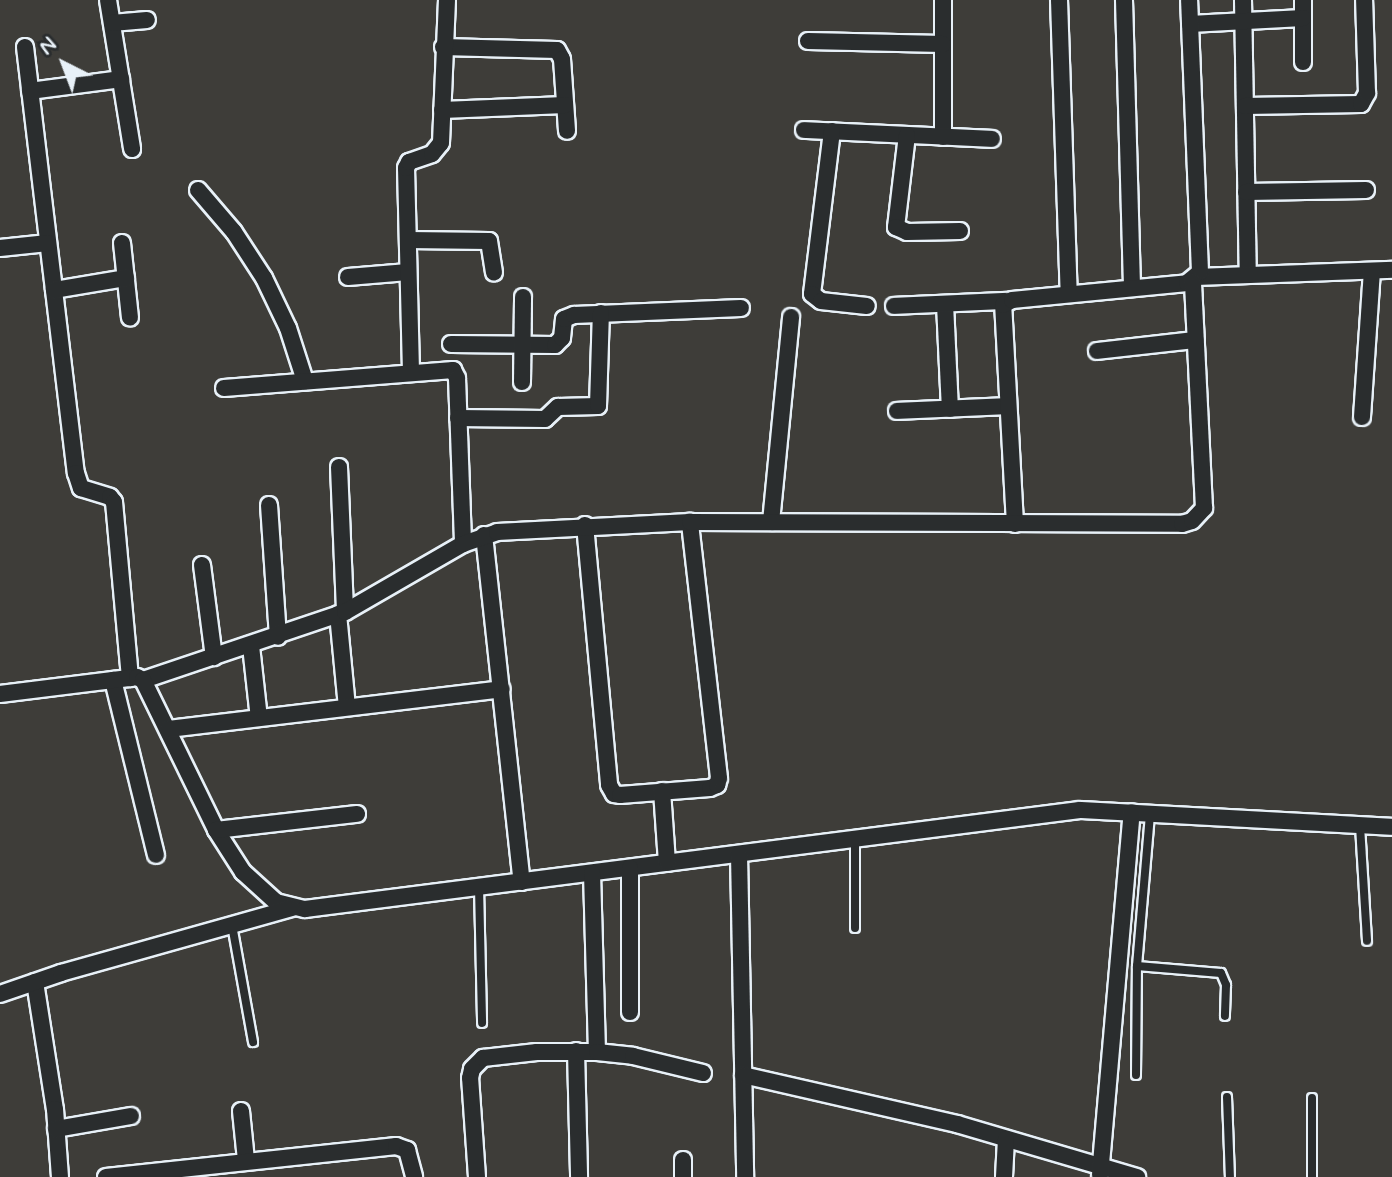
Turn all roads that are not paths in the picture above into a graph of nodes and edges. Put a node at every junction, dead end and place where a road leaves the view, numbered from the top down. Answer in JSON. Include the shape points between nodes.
{"nodes":[{"id":1,"x":108,"y":0,"type":"edge"},
{"id":2,"x":447,"y":0,"type":"edge"},
{"id":3,"x":943,"y":0,"type":"edge"},
{"id":4,"x":1059,"y":0,"type":"edge"},
{"id":5,"x":1124,"y":0,"type":"edge"},
{"id":6,"x":1189,"y":0,"type":"edge"},
{"id":7,"x":1243,"y":0,"type":"edge"},
{"id":8,"x":1303,"y":0,"type":"edge"},
{"id":9,"x":1364,"y":0,"type":"edge"},
{"id":10,"x":1303,"y":18,"type":"junction"},
{"id":11,"x":147,"y":20,"type":"dead end"},
{"id":12,"x":1243,"y":21,"type":"junction"},
{"id":13,"x":112,"y":23,"type":"junction"},
{"id":14,"x":1190,"y":24,"type":"junction"},
{"id":15,"x":808,"y":41,"type":"dead end"},
{"id":16,"x":943,"y":44,"type":"junction"},
{"id":17,"x":25,"y":47,"type":"dead end"},
{"id":18,"x":443,"y":47,"type":"junction"},
{"id":19,"x":1303,"y":62,"type":"dead end"},
{"id":20,"x":121,"y":79,"type":"junction"},
{"id":21,"x":30,"y":91,"type":"junction"},
{"id":22,"x":565,"y":105,"type":"junction"},
{"id":23,"x":1245,"y":106,"type":"junction"},
{"id":24,"x":442,"y":110,"type":"junction"},
{"id":25,"x":804,"y":130,"type":"dead end"},
{"id":26,"x":567,"y":131,"type":"dead end"},
{"id":27,"x":832,"y":131,"type":"junction"},
{"id":28,"x":907,"y":135,"type":"junction"},
{"id":29,"x":943,"y":137,"type":"junction"},
{"id":30,"x":992,"y":139,"type":"dead end"},
{"id":31,"x":132,"y":149,"type":"dead end"},
{"id":32,"x":198,"y":190,"type":"dead end"},
{"id":33,"x":1366,"y":190,"type":"dead end"},
{"id":34,"x":1246,"y":192,"type":"junction"},
{"id":35,"x":960,"y":231,"type":"dead end"},
{"id":36,"x":408,"y":240,"type":"junction"},
{"id":37,"x":48,"y":243,"type":"junction"},
{"id":38,"x":122,"y":243,"type":"dead end"},
{"id":39,"x":0,"y":248,"type":"edge"},
{"id":40,"x":1392,"y":270,"type":"edge"},
{"id":41,"x":1372,"y":271,"type":"junction"},
{"id":42,"x":408,"y":272,"type":"junction"},
{"id":43,"x":494,"y":273,"type":"dead end"},
{"id":44,"x":1248,"y":275,"type":"junction"},
{"id":45,"x":348,"y":277,"type":"dead end"},
{"id":46,"x":126,"y":278,"type":"junction"},
{"id":47,"x":1195,"y":279,"type":"junction"},
{"id":48,"x":1132,"y":288,"type":"junction"},
{"id":49,"x":54,"y":290,"type":"junction"},
{"id":50,"x":1069,"y":294,"type":"junction"},
{"id":51,"x":523,"y":297,"type":"dead end"},
{"id":52,"x":1006,"y":301,"type":"junction"},
{"id":53,"x":945,"y":304,"type":"junction"},
{"id":54,"x":867,"y":306,"type":"dead end"},
{"id":55,"x":894,"y":306,"type":"dead end"},
{"id":56,"x":741,"y":308,"type":"dead end"},
{"id":57,"x":601,"y":313,"type":"junction"},
{"id":58,"x":791,"y":317,"type":"dead end"},
{"id":59,"x":130,"y":318,"type":"dead end"},
{"id":60,"x":1195,"y":340,"type":"junction"},
{"id":61,"x":451,"y":344,"type":"dead end"},
{"id":62,"x":523,"y":344,"type":"junction"},
{"id":63,"x":1097,"y":351,"type":"dead end"},
{"id":64,"x":411,"y":372,"type":"junction"},
{"id":65,"x":305,"y":381,"type":"junction"},
{"id":66,"x":522,"y":382,"type":"dead end"},
{"id":67,"x":224,"y":388,"type":"dead end"},
{"id":68,"x":1007,"y":406,"type":"junction"},
{"id":69,"x":950,"y":409,"type":"junction"},
{"id":70,"x":897,"y":411,"type":"dead end"},
{"id":71,"x":1362,"y":417,"type":"dead end"},
{"id":72,"x":458,"y":418,"type":"junction"},
{"id":73,"x":339,"y":467,"type":"dead end"},
{"id":74,"x":269,"y":505,"type":"dead end"},
{"id":75,"x":690,"y":522,"type":"junction"},
{"id":76,"x":771,"y":522,"type":"junction"},
{"id":77,"x":1015,"y":524,"type":"junction"},
{"id":78,"x":585,"y":525,"type":"junction"},
{"id":79,"x":484,"y":535,"type":"junction"},
{"id":80,"x":463,"y":544,"type":"junction"},
{"id":81,"x":202,"y":565,"type":"dead end"},
{"id":82,"x":342,"y":613,"type":"junction"},
{"id":83,"x":278,"y":637,"type":"junction"},
{"id":84,"x":251,"y":646,"type":"junction"},
{"id":85,"x":214,"y":657,"type":"junction"},
{"id":86,"x":129,"y":680,"type":"junction"},
{"id":87,"x":502,"y":689,"type":"junction"},
{"id":88,"x":0,"y":694,"type":"edge"},
{"id":89,"x":347,"y":707,"type":"junction"},
{"id":90,"x":259,"y":718,"type":"junction"},
{"id":91,"x":168,"y":729,"type":"junction"},
{"id":92,"x":662,"y":791,"type":"junction"},
{"id":93,"x":1132,"y":812,"type":"junction"},
{"id":94,"x":1150,"y":813,"type":"junction"},
{"id":95,"x":357,"y":814,"type":"dead end"},
{"id":96,"x":1360,"y":826,"type":"junction"},
{"id":97,"x":1392,"y":827,"type":"edge"},
{"id":98,"x":216,"y":830,"type":"junction"},
{"id":99,"x":855,"y":839,"type":"junction"},
{"id":100,"x":739,"y":854,"type":"junction"},
{"id":101,"x":156,"y":855,"type":"dead end"},
{"id":102,"x":667,"y":863,"type":"junction"},
{"id":103,"x":630,"y":868,"type":"junction"},
{"id":104,"x":592,"y":873,"type":"junction"},
{"id":105,"x":522,"y":882,"type":"junction"},
{"id":106,"x":479,"y":887,"type":"junction"},
{"id":107,"x":292,"y":908,"type":"junction"},
{"id":108,"x":232,"y":925,"type":"junction"},
{"id":109,"x":855,"y":928,"type":"dead end"},
{"id":110,"x":1367,"y":941,"type":"dead end"},
{"id":111,"x":1137,"y":966,"type":"junction"},
{"id":112,"x":35,"y":982,"type":"junction"},
{"id":113,"x":0,"y":994,"type":"edge"},
{"id":114,"x":630,"y":1012,"type":"dead end"},
{"id":115,"x":1225,"y":1016,"type":"dead end"},
{"id":116,"x":482,"y":1023,"type":"dead end"},
{"id":117,"x":253,"y":1042,"type":"dead end"},
{"id":118,"x":576,"y":1051,"type":"junction"},
{"id":119,"x":597,"y":1052,"type":"junction"},
{"id":120,"x":703,"y":1073,"type":"dead end"},
{"id":121,"x":743,"y":1075,"type":"junction"},
{"id":122,"x":1136,"y":1075,"type":"dead end"},
{"id":123,"x":1227,"y":1097,"type":"dead end"},
{"id":124,"x":1312,"y":1098,"type":"dead end"},
{"id":125,"x":241,"y":1111,"type":"dead end"},
{"id":126,"x":131,"y":1116,"type":"dead end"},
{"id":127,"x":56,"y":1129,"type":"junction"},
{"id":128,"x":1006,"y":1139,"type":"junction"},
{"id":129,"x":246,"y":1160,"type":"junction"},
{"id":130,"x":1101,"y":1171,"type":"edge"},
{"id":131,"x":60,"y":1177,"type":"edge"},
{"id":132,"x":106,"y":1177,"type":"edge"},
{"id":133,"x":414,"y":1177,"type":"edge"},
{"id":134,"x":477,"y":1177,"type":"edge"},
{"id":135,"x":579,"y":1177,"type":"edge"},
{"id":136,"x":745,"y":1177,"type":"edge"},
{"id":137,"x":1004,"y":1177,"type":"edge"},
{"id":138,"x":1137,"y":1177,"type":"edge"},
{"id":139,"x":1230,"y":1177,"type":"edge"},
{"id":140,"x":1312,"y":1177,"type":"edge"}],
"edges":[{"from":1,"to":13,"type":"street"},
{"from":2,"to":18,"type":"street"},
{"from":3,"to":16,"type":"street"},
{"from":4,"to":50,"type":"street"},
{"from":5,"to":48,"type":"street"},
{"from":6,"to":14,"type":"street"},
{"from":7,"to":12,"type":"street"},
{"from":8,"to":10,"type":"street"},
{"from":9,"to":23,"type":"street","via":[[1367,93],[1361,104]]},
{"from":10,"to":12,"type":"street"},
{"from":10,"to":19,"type":"street"},
{"from":11,"to":13,"type":"street"},
{"from":12,"to":14,"type":"street"},
{"from":12,"to":23,"type":"street"},
{"from":13,"to":20,"type":"street"},
{"from":14,"to":47,"type":"street","via":[[1200,211],[1201,266]]},
{"from":15,"to":16,"type":"street"},
{"from":16,"to":29,"type":"street"},
{"from":17,"to":21,"type":"street"},
{"from":18,"to":22,"type":"street","via":[[557,50]]},
{"from":18,"to":24,"type":"street"},
{"from":20,"to":21,"type":"street"},
{"from":20,"to":31,"type":"street"},
{"from":21,"to":37,"type":"street"},
{"from":22,"to":24,"type":"street"},
{"from":22,"to":26,"type":"street"},
{"from":23,"to":34,"type":"street"},
{"from":24,"to":36,"type":"street","via":[[437,149],[416,157],[406,168]]},
{"from":25,"to":27,"type":"street"},
{"from":27,"to":28,"type":"street"},
{"from":27,"to":54,"type":"street","via":[[812,294],[821,301]]},
{"from":28,"to":29,"type":"street"},
{"from":28,"to":35,"type":"street","via":[[896,227],[907,232]]},
{"from":29,"to":30,"type":"street"},
{"from":32,"to":65,"type":"street","via":[[264,278]]},
{"from":33,"to":34,"type":"street"},
{"from":34,"to":44,"type":"street"},
{"from":36,"to":42,"type":"street"},
{"from":36,"to":43,"type":"street","via":[[489,241]]},
{"from":37,"to":39,"type":"street"},
{"from":37,"to":49,"type":"street"},
{"from":38,"to":46,"type":"street"},
{"from":40,"to":41,"type":"street"},
{"from":41,"to":44,"type":"street"},
{"from":41,"to":71,"type":"street"},
{"from":42,"to":45,"type":"street"},
{"from":42,"to":64,"type":"street"},
{"from":44,"to":47,"type":"street"},
{"from":46,"to":49,"type":"street"},
{"from":46,"to":59,"type":"street"},
{"from":47,"to":48,"type":"street"},
{"from":47,"to":60,"type":"street"},
{"from":48,"to":50,"type":"street"},
{"from":49,"to":86,"type":"street","via":[[78,482],[114,502]]},
{"from":50,"to":52,"type":"street"},
{"from":51,"to":62,"type":"street"},
{"from":52,"to":53,"type":"street"},
{"from":52,"to":68,"type":"street","via":[[1001,310]]},
{"from":53,"to":55,"type":"street"},
{"from":53,"to":69,"type":"street"},
{"from":56,"to":57,"type":"street"},
{"from":57,"to":62,"type":"street","via":[[568,316],[555,345]]},
{"from":57,"to":72,"type":"street","via":[[598,406],[558,407],[545,419]]},
{"from":58,"to":76,"type":"street"},
{"from":60,"to":63,"type":"street"},
{"from":60,"to":77,"type":"street","via":[[1204,497],[1200,515],[1182,524]]},
{"from":61,"to":62,"type":"street"},
{"from":62,"to":66,"type":"street"},
{"from":64,"to":65,"type":"street"},
{"from":64,"to":72,"type":"street","via":[[448,368],[456,373]]},
{"from":65,"to":67,"type":"street"},
{"from":68,"to":69,"type":"street"},
{"from":68,"to":77,"type":"street"},
{"from":69,"to":70,"type":"street"},
{"from":72,"to":80,"type":"street"},
{"from":73,"to":82,"type":"street"},
{"from":74,"to":83,"type":"street"},
{"from":75,"to":76,"type":"street"},
{"from":75,"to":78,"type":"street"},
{"from":75,"to":92,"type":"street","via":[[719,778],[710,788]]},
{"from":76,"to":77,"type":"street"},
{"from":78,"to":79,"type":"street"},
{"from":78,"to":92,"type":"street","via":[[610,790],[620,795]]},
{"from":79,"to":80,"type":"street"},
{"from":79,"to":87,"type":"street"},
{"from":80,"to":82,"type":"street"},
{"from":81,"to":85,"type":"street"},
{"from":82,"to":83,"type":"street"},
{"from":82,"to":89,"type":"street"},
{"from":83,"to":84,"type":"street"},
{"from":84,"to":85,"type":"street"},
{"from":84,"to":90,"type":"street"},
{"from":85,"to":86,"type":"street"},
{"from":86,"to":88,"type":"street"},
{"from":86,"to":91,"type":"street"},
{"from":86,"to":101,"type":"street"},
{"from":87,"to":89,"type":"street"},
{"from":87,"to":105,"type":"street"},
{"from":89,"to":90,"type":"street"},
{"from":90,"to":91,"type":"street"},
{"from":91,"to":98,"type":"street"},
{"from":92,"to":102,"type":"street"},
{"from":93,"to":94,"type":"street"},
{"from":93,"to":99,"type":"street","via":[[1080,810]]},
{"from":93,"to":130,"type":"street"},
{"from":94,"to":96,"type":"street"},
{"from":94,"to":111,"type":"lane"},
{"from":95,"to":98,"type":"street"},
{"from":96,"to":97,"type":"street"},
{"from":96,"to":110,"type":"lane"},
{"from":98,"to":107,"type":"street","via":[[243,872],[276,902]]},
{"from":99,"to":100,"type":"street"},
{"from":99,"to":109,"type":"lane"},
{"from":100,"to":102,"type":"street"},
{"from":100,"to":121,"type":"street"},
{"from":102,"to":103,"type":"street"},
{"from":103,"to":104,"type":"street"},
{"from":103,"to":114,"type":"street"},
{"from":104,"to":105,"type":"street"},
{"from":104,"to":119,"type":"street"},
{"from":105,"to":106,"type":"street"},
{"from":106,"to":107,"type":"street"},
{"from":106,"to":116,"type":"lane"},
{"from":107,"to":108,"type":"street"},
{"from":108,"to":112,"type":"street"},
{"from":108,"to":117,"type":"lane"},
{"from":111,"to":115,"type":"lane","via":[[1221,973]]},
{"from":111,"to":122,"type":"lane"},
{"from":112,"to":113,"type":"street"},
{"from":112,"to":127,"type":"street"},
{"from":118,"to":119,"type":"street"},
{"from":118,"to":134,"type":"street","via":[[496,1055],[476,1063],[470,1078]]},
{"from":118,"to":135,"type":"street"},
{"from":119,"to":120,"type":"street"},
{"from":121,"to":128,"type":"street"},
{"from":121,"to":136,"type":"street"},
{"from":123,"to":139,"type":"lane"},
{"from":124,"to":140,"type":"lane"},
{"from":125,"to":129,"type":"street"},
{"from":126,"to":127,"type":"street"},
{"from":127,"to":131,"type":"street"},
{"from":128,"to":130,"type":"street"},
{"from":128,"to":137,"type":"street"},
{"from":129,"to":132,"type":"street"},
{"from":129,"to":133,"type":"street","via":[[396,1146],[407,1150]]},
{"from":130,"to":138,"type":"street"}]}
